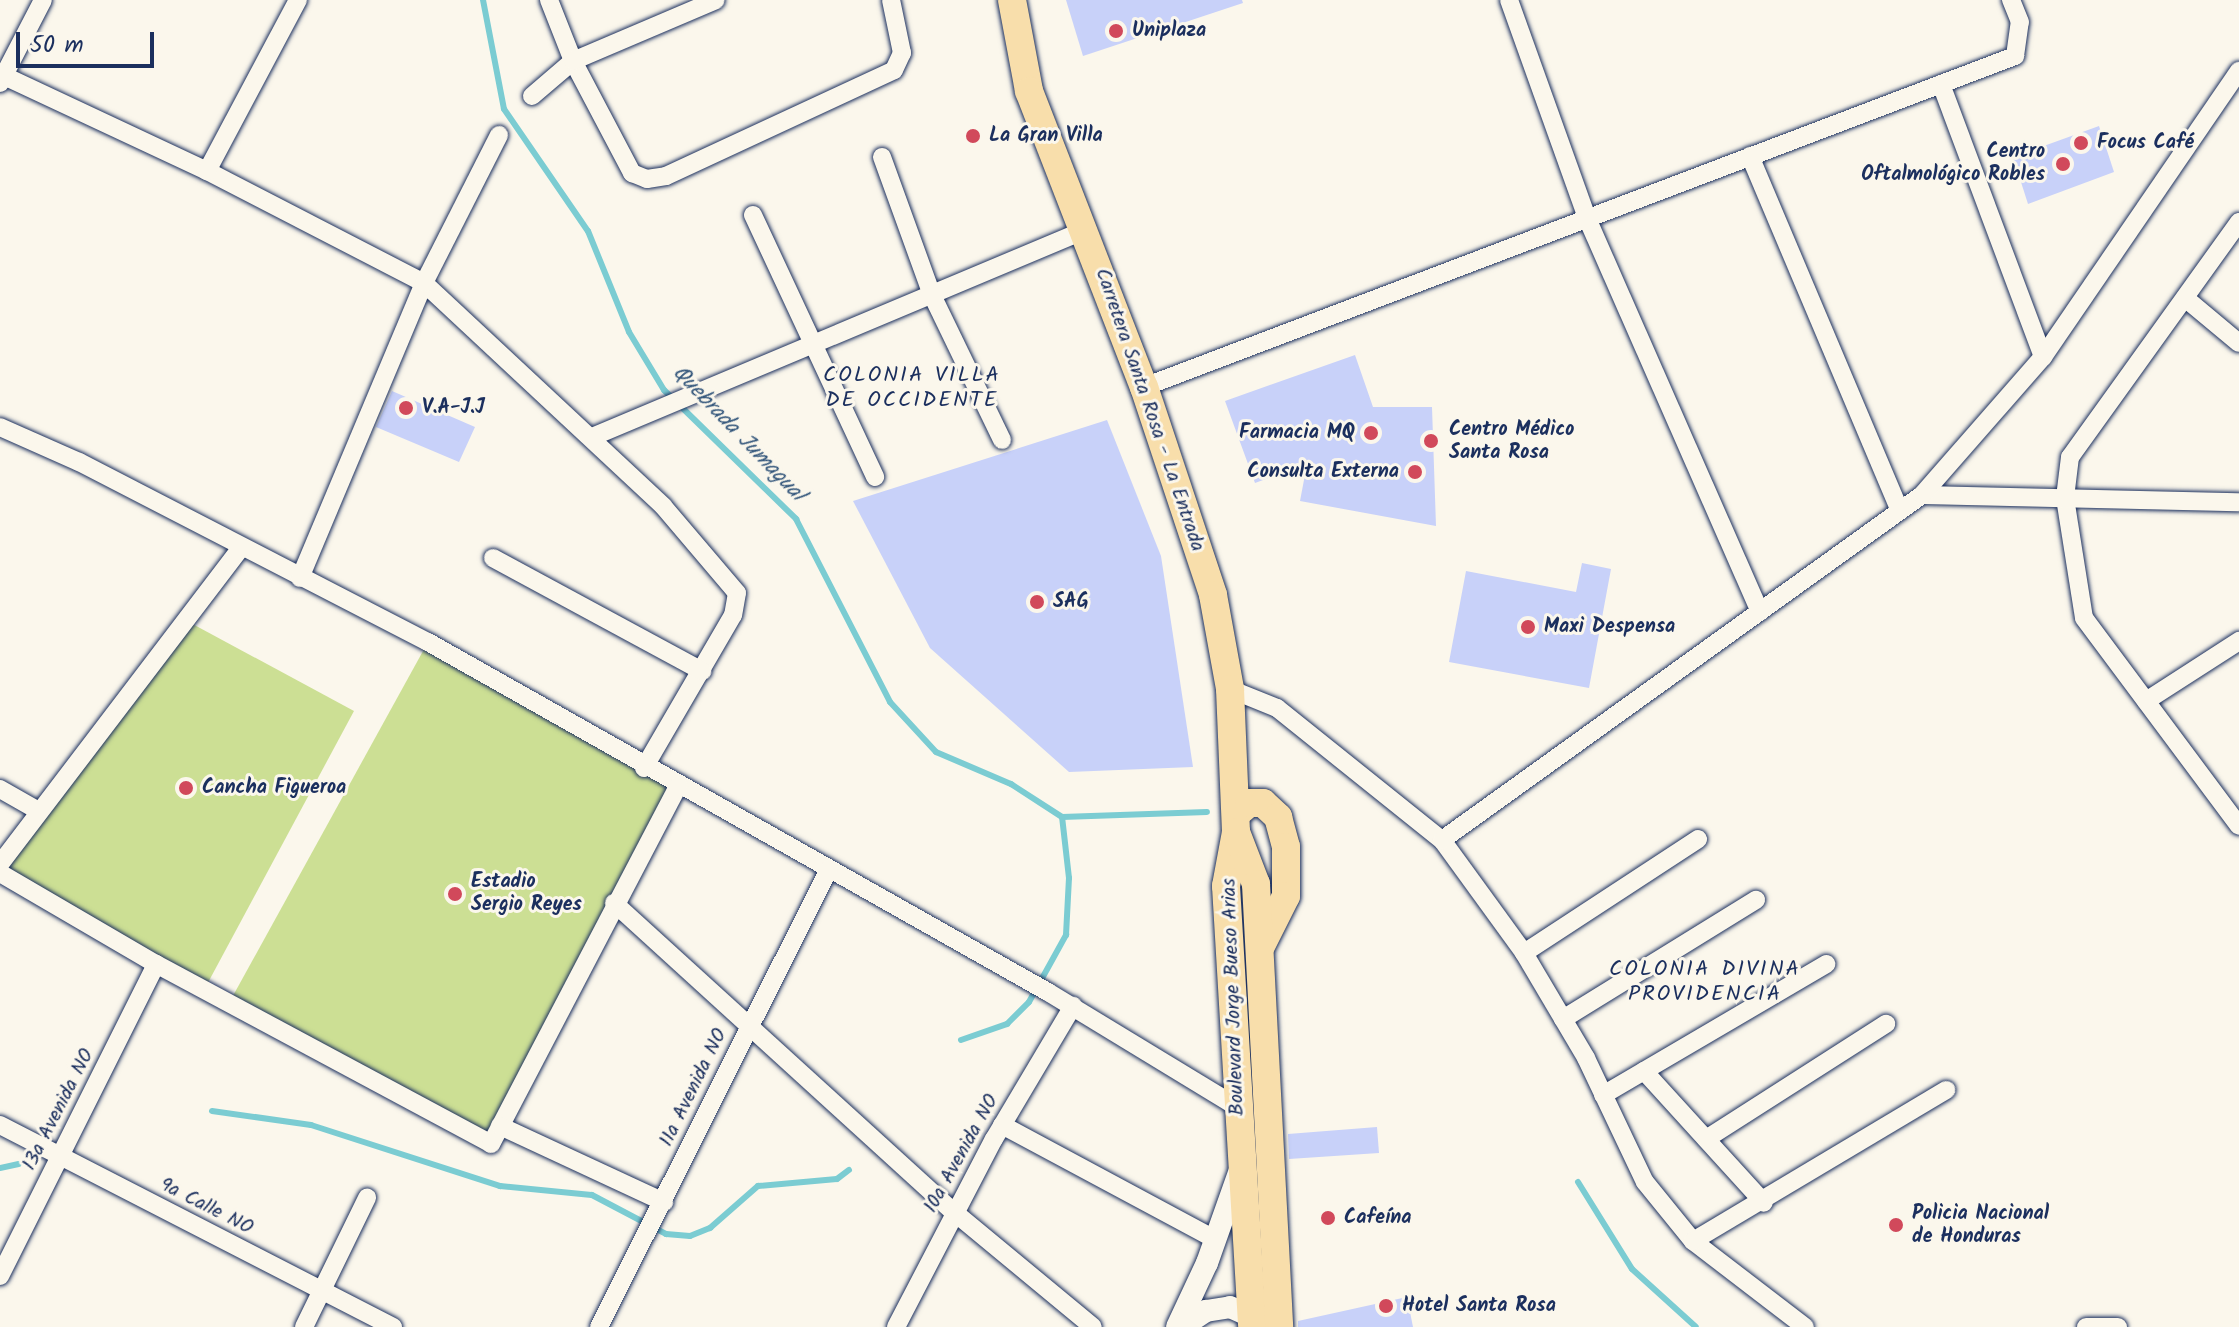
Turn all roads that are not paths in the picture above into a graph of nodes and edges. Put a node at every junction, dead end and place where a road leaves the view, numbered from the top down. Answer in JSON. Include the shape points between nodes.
{"nodes":[{"id":1,"x":43,"y":0,"type":"edge"},
{"id":2,"x":298,"y":0,"type":"edge"},
{"id":3,"x":549,"y":0,"type":"edge"},
{"id":4,"x":716,"y":0,"type":"edge"},
{"id":5,"x":891,"y":0,"type":"edge"},
{"id":6,"x":1012,"y":0,"type":"edge"},
{"id":7,"x":1509,"y":0,"type":"edge"},
{"id":8,"x":2011,"y":0,"type":"edge"},
{"id":9,"x":573,"y":61,"type":"junction"},
{"id":10,"x":2239,"y":71,"type":"edge"},
{"id":11,"x":1,"y":78,"type":"edge"},
{"id":12,"x":1941,"y":84,"type":"junction"},
{"id":13,"x":532,"y":96,"type":"dead end"},
{"id":14,"x":499,"y":135,"type":"dead end"},
{"id":15,"x":1750,"y":156,"type":"junction"},
{"id":16,"x":882,"y":157,"type":"dead end"},
{"id":17,"x":207,"y":171,"type":"junction"},
{"id":18,"x":753,"y":215,"type":"dead end"},
{"id":19,"x":1587,"y":218,"type":"junction"},
{"id":20,"x":2239,"y":222,"type":"edge"},
{"id":21,"x":1085,"y":230,"type":"junction"},
{"id":22,"x":424,"y":283,"type":"junction"},
{"id":23,"x":932,"y":295,"type":"junction"},
{"id":24,"x":2185,"y":298,"type":"junction"},
{"id":25,"x":2239,"y":343,"type":"edge"},
{"id":26,"x":812,"y":345,"type":"junction"},
{"id":27,"x":2043,"y":357,"type":"junction"},
{"id":28,"x":1144,"y":387,"type":"junction"},
{"id":29,"x":0,"y":427,"type":"edge"},
{"id":30,"x":592,"y":437,"type":"junction"},
{"id":31,"x":1002,"y":440,"type":"dead end"},
{"id":32,"x":875,"y":477,"type":"dead end"},
{"id":33,"x":1922,"y":495,"type":"junction"},
{"id":34,"x":2065,"y":498,"type":"junction"},
{"id":35,"x":2239,"y":502,"type":"edge"},
{"id":36,"x":1900,"y":511,"type":"junction"},
{"id":37,"x":241,"y":548,"type":"junction"},
{"id":38,"x":493,"y":558,"type":"dead end"},
{"id":39,"x":300,"y":578,"type":"junction"},
{"id":40,"x":1760,"y":612,"type":"junction"},
{"id":41,"x":2239,"y":641,"type":"edge"},
{"id":42,"x":702,"y":671,"type":"junction"},
{"id":43,"x":1230,"y":689,"type":"junction"},
{"id":44,"x":2146,"y":701,"type":"junction"},
{"id":45,"x":644,"y":768,"type":"junction"},
{"id":46,"x":679,"y":785,"type":"junction"},
{"id":47,"x":0,"y":789,"type":"edge"},
{"id":48,"x":37,"y":810,"type":"junction"},
{"id":49,"x":2236,"y":815,"type":"edge"},
{"id":50,"x":1236,"y":823,"type":"junction"},
{"id":51,"x":1698,"y":839,"type":"dead end"},
{"id":52,"x":1442,"y":840,"type":"junction"},
{"id":53,"x":0,"y":864,"type":"edge"},
{"id":54,"x":829,"y":869,"type":"junction"},
{"id":55,"x":0,"y":873,"type":"edge"},
{"id":56,"x":1756,"y":900,"type":"dead end"},
{"id":57,"x":614,"y":903,"type":"junction"},
{"id":58,"x":1259,"y":950,"type":"junction"},
{"id":59,"x":1524,"y":953,"type":"junction"},
{"id":60,"x":156,"y":964,"type":"junction"},
{"id":61,"x":1826,"y":964,"type":"dead end"},
{"id":62,"x":1073,"y":1006,"type":"junction"},
{"id":63,"x":1563,"y":1019,"type":"junction"},
{"id":64,"x":749,"y":1023,"type":"junction"},
{"id":65,"x":1886,"y":1024,"type":"dead end"},
{"id":66,"x":1644,"y":1071,"type":"junction"},
{"id":67,"x":1946,"y":1090,"type":"dead end"},
{"id":68,"x":1603,"y":1095,"type":"junction"},
{"id":69,"x":1237,"y":1107,"type":"junction"},
{"id":70,"x":0,"y":1125,"type":"edge"},
{"id":71,"x":1002,"y":1125,"type":"junction"},
{"id":72,"x":500,"y":1126,"type":"junction"},
{"id":73,"x":1706,"y":1139,"type":"junction"},
{"id":74,"x":60,"y":1157,"type":"junction"},
{"id":75,"x":1240,"y":1168,"type":"junction"},
{"id":76,"x":367,"y":1198,"type":"dead end"},
{"id":77,"x":1764,"y":1203,"type":"junction"},
{"id":78,"x":660,"y":1209,"type":"junction"},
{"id":79,"x":954,"y":1212,"type":"junction"},
{"id":80,"x":1215,"y":1239,"type":"junction"},
{"id":81,"x":1693,"y":1241,"type":"junction"},
{"id":82,"x":0,"y":1276,"type":"edge"},
{"id":83,"x":323,"y":1291,"type":"junction"},
{"id":84,"x":1258,"y":1322,"type":"edge"},
{"id":85,"x":2088,"y":1326,"type":"edge"},
{"id":86,"x":304,"y":1327,"type":"edge"},
{"id":87,"x":393,"y":1327,"type":"edge"},
{"id":88,"x":599,"y":1327,"type":"edge"},
{"id":89,"x":896,"y":1327,"type":"edge"},
{"id":90,"x":1093,"y":1327,"type":"edge"},
{"id":91,"x":1179,"y":1327,"type":"edge"},
{"id":92,"x":1279,"y":1327,"type":"edge"},
{"id":93,"x":1805,"y":1327,"type":"edge"},
{"id":94,"x":2118,"y":1327,"type":"edge"}],
"edges":[{"from":1,"to":11,"type":"street"},
{"from":2,"to":17,"type":"street"},
{"from":3,"to":9,"type":"street"},
{"from":4,"to":9,"type":"street"},
{"from":5,"to":9,"type":"street","via":[[902,53],[894,70],[666,176],[647,179],[632,173]]},
{"from":6,"to":21,"type":"main road","name":"Carretera Santa Rosa - La Entrada","via":[[1029,91]]},
{"from":7,"to":19,"type":"street"},
{"from":8,"to":12,"type":"street","via":[[2020,22],[2015,56]]},
{"from":9,"to":13,"type":"street"},
{"from":10,"to":27,"type":"street"},
{"from":11,"to":17,"type":"street"},
{"from":12,"to":15,"type":"street"},
{"from":12,"to":27,"type":"street"},
{"from":14,"to":22,"type":"street"},
{"from":15,"to":19,"type":"street"},
{"from":15,"to":36,"type":"street"},
{"from":16,"to":23,"type":"street"},
{"from":17,"to":22,"type":"street"},
{"from":18,"to":26,"type":"street"},
{"from":19,"to":28,"type":"street"},
{"from":19,"to":40,"type":"street"},
{"from":20,"to":24,"type":"street"},
{"from":21,"to":23,"type":"street"},
{"from":21,"to":28,"type":"main road","name":"Carretera Santa Rosa - La Entrada"},
{"from":22,"to":30,"type":"street"},
{"from":22,"to":39,"type":"street"},
{"from":23,"to":26,"type":"street"},
{"from":23,"to":31,"type":"street"},
{"from":24,"to":25,"type":"street"},
{"from":24,"to":34,"type":"street","via":[[2070,457]]},
{"from":26,"to":30,"type":"street"},
{"from":26,"to":32,"type":"street"},
{"from":27,"to":33,"type":"street"},
{"from":28,"to":43,"type":"main road","name":"Carretera Santa Rosa - La Entrada","via":[[1213,595]]},
{"from":29,"to":37,"type":"street","via":[[79,462]]},
{"from":30,"to":42,"type":"street","via":[[663,506],[737,593],[733,615]]},
{"from":33,"to":34,"type":"street"},
{"from":33,"to":36,"type":"street"},
{"from":34,"to":35,"type":"street"},
{"from":34,"to":44,"type":"street","via":[[2084,618]]},
{"from":36,"to":40,"type":"street"},
{"from":37,"to":39,"type":"street"},
{"from":37,"to":48,"type":"street"},
{"from":38,"to":42,"type":"street"},
{"from":39,"to":45,"type":"street","via":[[428,642]]},
{"from":40,"to":52,"type":"street"},
{"from":41,"to":44,"type":"street"},
{"from":42,"to":45,"type":"street"},
{"from":43,"to":50,"type":"main road","name":"Carretera Santa Rosa - La Entrada"},
{"from":43,"to":52,"type":"street","via":[[1277,708]]},
{"from":44,"to":49,"type":"street"},
{"from":45,"to":46,"type":"street"},
{"from":46,"to":54,"type":"street"},
{"from":46,"to":57,"type":"street"},
{"from":47,"to":48,"type":"street"},
{"from":48,"to":53,"type":"street"},
{"from":50,"to":58,"type":"main road","name":"Boulevard Jorge Bueso Arias","via":[[1256,884]]},
{"from":50,"to":58,"type":"main road","via":[[1249,803],[1263,803],[1278,817],[1286,847],[1286,896]]},
{"from":50,"to":69,"type":"main road","name":"Boulevard Jorge Bueso Arias","via":[[1226,886]]},
{"from":51,"to":59,"type":"street"},
{"from":52,"to":59,"type":"street"},
{"from":54,"to":62,"type":"street"},
{"from":54,"to":64,"type":"street","name":"11a Avenida NO"},
{"from":55,"to":60,"type":"street"},
{"from":56,"to":63,"type":"street"},
{"from":57,"to":64,"type":"street"},
{"from":57,"to":72,"type":"street"},
{"from":58,"to":92,"type":"main road","name":"Boulevard Jorge Bueso Arias"},
{"from":59,"to":63,"type":"street"},
{"from":60,"to":72,"type":"street","via":[[491,1144]]},
{"from":60,"to":74,"type":"street","name":"13a Avenida NO"},
{"from":61,"to":66,"type":"street"},
{"from":62,"to":69,"type":"street"},
{"from":62,"to":71,"type":"street","name":"10a Avenida NO"},
{"from":63,"to":68,"type":"street"},
{"from":64,"to":78,"type":"street","name":"11a Avenida NO"},
{"from":64,"to":79,"type":"street"},
{"from":65,"to":73,"type":"street"},
{"from":66,"to":68,"type":"street"},
{"from":66,"to":73,"type":"street"},
{"from":67,"to":77,"type":"street"},
{"from":68,"to":81,"type":"street","via":[[1645,1182]]},
{"from":69,"to":75,"type":"main road","name":"Boulevard Jorge Bueso Arias"},
{"from":70,"to":74,"type":"street","name":"9a Calle NO"},
{"from":71,"to":79,"type":"street","name":"10a Avenida NO"},
{"from":71,"to":80,"type":"street"},
{"from":72,"to":78,"type":"street"},
{"from":73,"to":77,"type":"street"},
{"from":74,"to":82,"type":"street","name":"13a Avenida NO"},
{"from":74,"to":83,"type":"street","name":"9a Calle NO"},
{"from":75,"to":80,"type":"street"},
{"from":75,"to":84,"type":"main road","name":"Boulevard Jorge Bueso Arias"},
{"from":76,"to":83,"type":"street"},
{"from":77,"to":81,"type":"street"},
{"from":78,"to":88,"type":"street","name":"11a Avenida NO"},
{"from":79,"to":89,"type":"street","name":"10a Avenida NO"},
{"from":79,"to":90,"type":"street"},
{"from":80,"to":91,"type":"street"},
{"from":81,"to":93,"type":"street"},
{"from":83,"to":86,"type":"street"},
{"from":83,"to":87,"type":"street","name":"9a Calle NO"},
{"from":84,"to":91,"type":"street","via":[[1230,1307],[1206,1311]]},
{"from":85,"to":94,"type":"street"}]}
